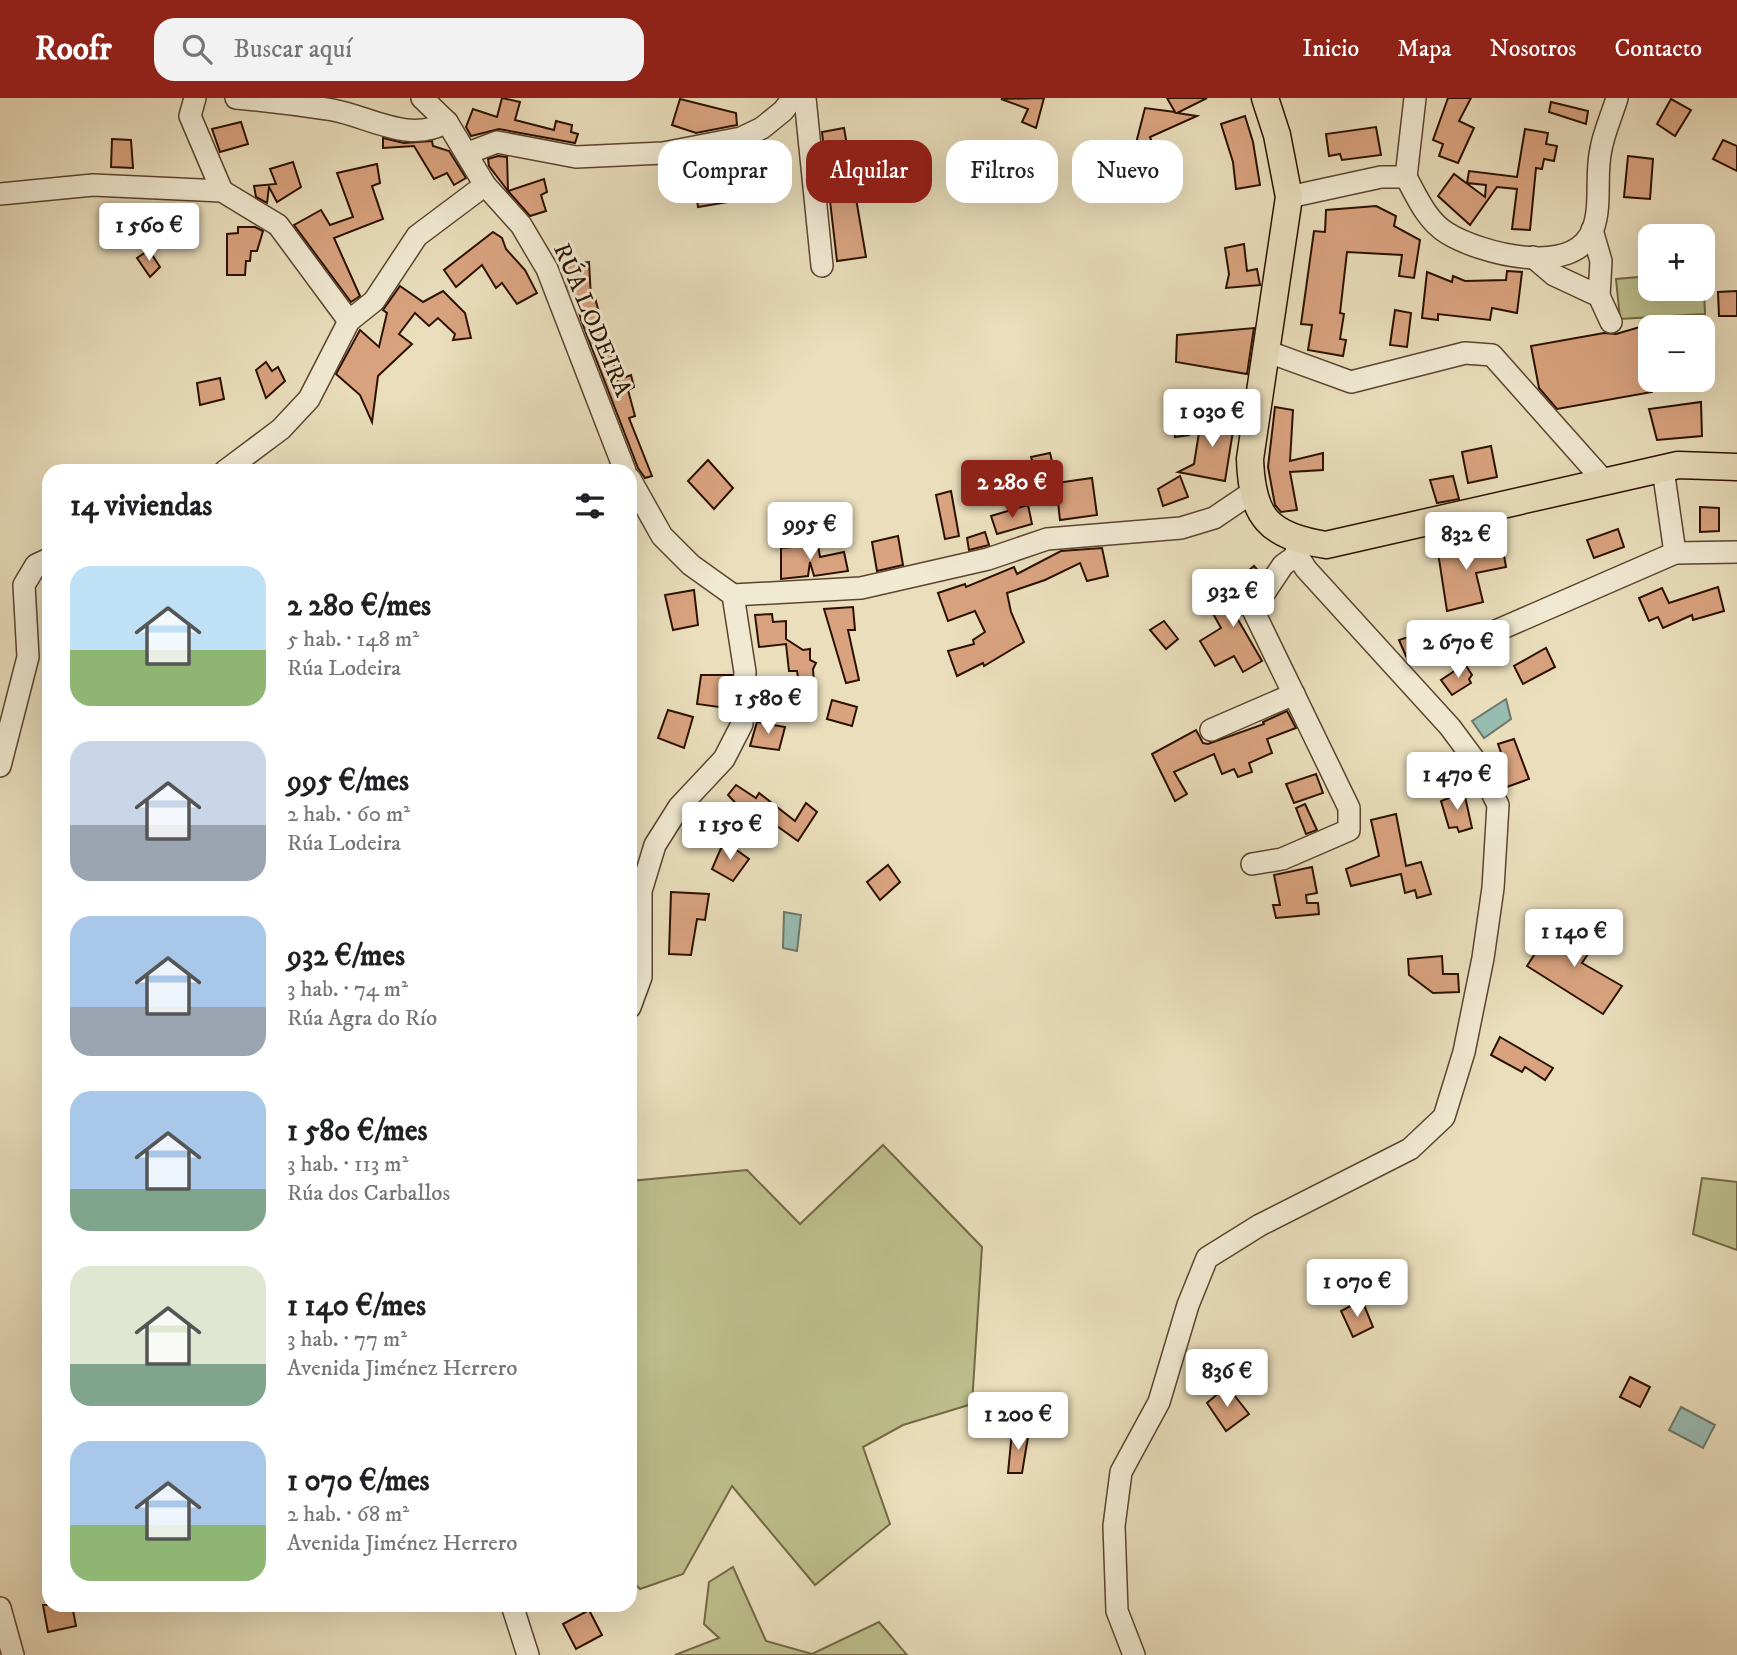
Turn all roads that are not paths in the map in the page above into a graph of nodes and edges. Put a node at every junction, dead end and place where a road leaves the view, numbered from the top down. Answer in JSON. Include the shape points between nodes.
{"nodes":[{"id":1,"x":195,"y":98,"type":"edge"},
{"id":2,"x":236,"y":98,"type":"edge"},
{"id":3,"x":422,"y":98,"type":"edge"},
{"id":4,"x":793,"y":98,"type":"edge"},
{"id":5,"x":805,"y":98,"type":"edge"},
{"id":6,"x":1265,"y":98,"type":"edge"},
{"id":7,"x":1415,"y":98,"type":"edge"},
{"id":8,"x":1617,"y":98,"type":"edge"},
{"id":9,"x":447,"y":122,"type":"junction"},
{"id":10,"x":468,"y":153,"type":"junction"},
{"id":11,"x":1406,"y":177,"type":"junction"},
{"id":12,"x":485,"y":185,"type":"junction"},
{"id":13,"x":222,"y":191,"type":"junction"},
{"id":14,"x":0,"y":194,"type":"edge"},
{"id":15,"x":1289,"y":197,"type":"junction"},
{"id":16,"x":1592,"y":230,"type":"junction"},
{"id":17,"x":1533,"y":257,"type":"junction"},
{"id":18,"x":822,"y":266,"type":"dead end"},
{"id":19,"x":1599,"y":296,"type":"junction"},
{"id":20,"x":349,"y":320,"type":"junction"},
{"id":21,"x":1611,"y":322,"type":"dead end"},
{"id":22,"x":1266,"y":351,"type":"junction"},
{"id":23,"x":234,"y":464,"type":"edge"},
{"id":24,"x":622,"y":464,"type":"edge"},
{"id":25,"x":1737,"y":467,"type":"edge"},
{"id":26,"x":1663,"y":469,"type":"junction"},
{"id":27,"x":1604,"y":481,"type":"junction"},
{"id":28,"x":637,"y":491,"type":"edge"},
{"id":29,"x":1251,"y":493,"type":"junction"},
{"id":30,"x":1297,"y":548,"type":"junction"},
{"id":31,"x":1737,"y":552,"type":"edge"},
{"id":32,"x":1675,"y":553,"type":"junction"},
{"id":33,"x":42,"y":562,"type":"edge"},
{"id":34,"x":733,"y":595,"type":"junction"},
{"id":35,"x":1466,"y":645,"type":"dead end"},
{"id":36,"x":1294,"y":694,"type":"junction"},
{"id":37,"x":1211,"y":730,"type":"dead end"},
{"id":38,"x":0,"y":766,"type":"edge"},
{"id":39,"x":1252,"y":864,"type":"dead end"},
{"id":40,"x":637,"y":988,"type":"edge"},
{"id":41,"x":0,"y":1608,"type":"edge"},
{"id":42,"x":514,"y":1612,"type":"edge"},
{"id":43,"x":13,"y":1655,"type":"edge"},
{"id":44,"x":528,"y":1655,"type":"edge"},
{"id":45,"x":1134,"y":1655,"type":"edge"}],
"edges":[{"from":1,"to":13,"type":"street","via":[[190,116]]},
{"from":2,"to":9,"type":"street","via":[[356,114],[381,127],[433,130]]},
{"from":3,"to":9,"type":"street","name":"RÚA LODEIRA"},
{"from":4,"to":10,"type":"street","via":[[762,128],[741,138],[663,153],[576,157],[498,142]]},
{"from":5,"to":18,"type":"street"},
{"from":6,"to":15,"type":"main road"},
{"from":7,"to":11,"type":"street"},
{"from":8,"to":16,"type":"street","via":[[1601,150]]},
{"from":9,"to":10,"type":"street","name":"RÚA LODEIRA"},
{"from":10,"to":12,"type":"street","name":"RÚA LODEIRA"},
{"from":11,"to":15,"type":"street","via":[[1381,177]]},
{"from":11,"to":17,"type":"street","via":[[1423,209],[1446,232],[1512,258]]},
{"from":12,"to":20,"type":"street","via":[[418,236],[374,301]]},
{"from":12,"to":24,"type":"street","name":"RÚA LODEIRA","via":[[521,225],[547,269]]},
{"from":13,"to":14,"type":"street","via":[[93,186]]},
{"from":13,"to":20,"type":"street","via":[[278,225]]},
{"from":15,"to":22,"type":"main road"},
{"from":16,"to":17,"type":"street","via":[[1579,248],[1552,257]]},
{"from":16,"to":19,"type":"street","via":[[1601,261]]},
{"from":17,"to":19,"type":"street","via":[[1554,275]]},
{"from":19,"to":21,"type":"street"},
{"from":20,"to":23,"type":"street","via":[[309,399],[281,429]]},
{"from":22,"to":27,"type":"street","via":[[1351,382],[1465,353],[1492,355]]},
{"from":22,"to":29,"type":"main road","via":[[1250,459]]},
{"from":25,"to":26,"type":"main road"},
{"from":26,"to":27,"type":"main road"},
{"from":26,"to":32,"type":"street"},
{"from":27,"to":30,"type":"main road"},
{"from":28,"to":34,"type":"street","via":[[662,536],[691,565]]},
{"from":29,"to":30,"type":"main road","via":[[1265,519]]},
{"from":29,"to":34,"type":"street","via":[[1214,518],[1181,528],[1047,539],[988,559],[861,588]]},
{"from":30,"to":36,"type":"street","via":[[1253,610]]},
{"from":30,"to":45,"type":"street","via":[[1306,569],[1450,727],[1479,766],[1498,805],[1485,946],[1464,1052],[1444,1117],[1410,1149],[1259,1225],[1207,1258],[1159,1402],[1121,1472],[1114,1526],[1117,1611]]},
{"from":31,"to":32,"type":"street"},
{"from":32,"to":35,"type":"street"},
{"from":33,"to":38,"type":"street","via":[[24,585],[28,657]]},
{"from":34,"to":40,"type":"street","via":[[745,672],[742,724],[724,759],[679,807],[655,845],[641,891],[641,977]]},
{"from":36,"to":37,"type":"street"},
{"from":36,"to":39,"type":"street","via":[[1349,808],[1349,830],[1282,859]]},
{"from":41,"to":43,"type":"street"},
{"from":42,"to":44,"type":"street"}]}
